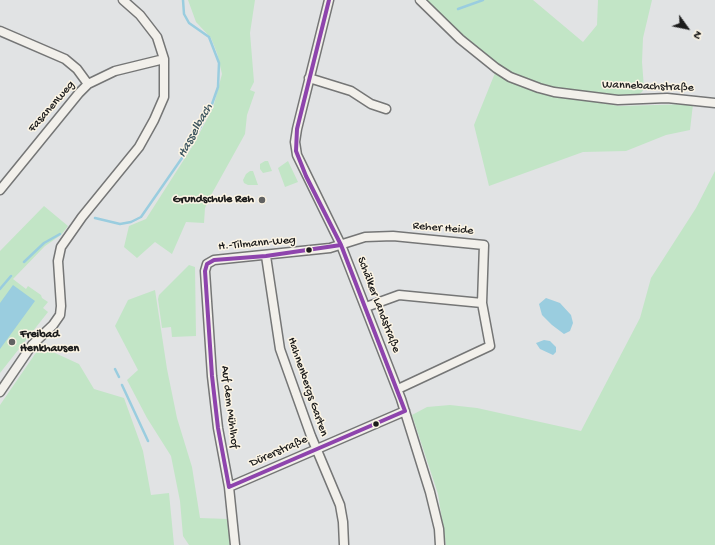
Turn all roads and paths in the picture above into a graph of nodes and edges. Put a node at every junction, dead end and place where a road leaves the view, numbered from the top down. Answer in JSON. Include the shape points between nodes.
{"nodes":[{"id":1,"x":123,"y":0,"type":"edge"},
{"id":2,"x":329,"y":0,"type":"edge"},
{"id":3,"x":420,"y":0,"type":"edge"},
{"id":4,"x":0,"y":31,"type":"edge"},
{"id":5,"x":164,"y":59,"type":"junction"},
{"id":6,"x":309,"y":78,"type":"junction"},
{"id":7,"x":88,"y":84,"type":"junction"},
{"id":8,"x":715,"y":103,"type":"edge"},
{"id":9,"x":386,"y":109,"type":"dead end"},
{"id":10,"x":0,"y":190,"type":"edge"},
{"id":11,"x":341,"y":245,"type":"junction"},
{"id":12,"x":266,"y":256,"type":"junction"},
{"id":13,"x":205,"y":271,"type":"joint"},
{"id":14,"x":482,"y":304,"type":"junction"},
{"id":15,"x":366,"y":306,"type":"junction"},
{"id":16,"x":398,"y":389,"type":"junction"},
{"id":17,"x":0,"y":392,"type":"edge"},
{"id":18,"x":405,"y":411,"type":"junction"},
{"id":19,"x":316,"y":449,"type":"junction"},
{"id":20,"x":229,"y":487,"type":"junction"},
{"id":21,"x":235,"y":545,"type":"edge"},
{"id":22,"x":344,"y":545,"type":"edge"},
{"id":23,"x":440,"y":545,"type":"edge"}],
"edges":[{"from":1,"to":5,"type":"street","via":[[140,15],[157,37]]},
{"from":2,"to":6,"type":"street","name":"Schälker Landstraße"},
{"from":3,"to":8,"type":"street","name":"Wannebachstraße","via":[[460,39],[496,68],[510,77],[538,88],[618,100],[667,98]]},
{"from":4,"to":7,"type":"street","via":[[65,59],[77,69]]},
{"from":5,"to":7,"type":"street","name":"Fasanenweg","via":[[115,71]]},
{"from":5,"to":17,"type":"street","via":[[164,97],[147,134],[82,217],[60,250],[57,269],[62,306],[60,315],[32,345]]},
{"from":6,"to":9,"type":"street","via":[[351,91],[370,104]]},
{"from":6,"to":11,"type":"street","name":"Schälker Landstraße","via":[[296,129],[296,151]]},
{"from":7,"to":10,"type":"street","name":"Fasanenweg"},
{"from":11,"to":12,"type":"street","name":"H.-Tilmann-Weg"},
{"from":11,"to":14,"type":"street","name":"Reher Heide","via":[[365,237],[393,236],[484,245]]},
{"from":11,"to":15,"type":"street","name":"Schälker Landstraße"},
{"from":12,"to":13,"type":"street","name":"H.-Tilmann-Weg","via":[[214,260],[207,264]]},
{"from":12,"to":19,"type":"street","name":"Hahnenbergs Garten","via":[[280,348]]},
{"from":13,"to":20,"type":"street","name":"Auf dem Mühlhof","via":[[213,384]]},
{"from":14,"to":15,"type":"street","via":[[399,295]]},
{"from":14,"to":16,"type":"street","name":"Reher Heide","via":[[490,346]]},
{"from":15,"to":16,"type":"street","name":"Schälker Landstraße"},
{"from":16,"to":18,"type":"street","name":"Schälker Landstraße"},
{"from":18,"to":19,"type":"street","name":"Dürerstraße"},
{"from":18,"to":23,"type":"street","name":"Schälker Landstraße","via":[[440,529]]},
{"from":19,"to":20,"type":"street","name":"Dürerstraße"},
{"from":19,"to":22,"type":"street","name":"Hahnenbergs Garten","via":[[340,505]]},
{"from":20,"to":21,"type":"street","name":"Auf dem Mühlhof"}]}
